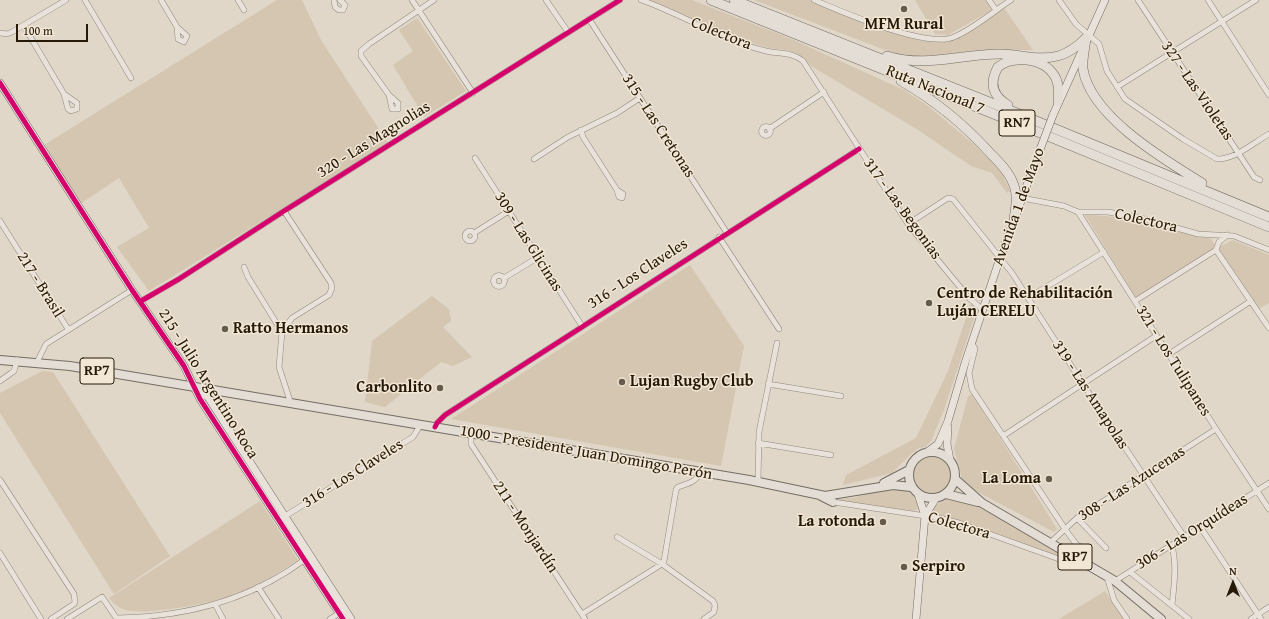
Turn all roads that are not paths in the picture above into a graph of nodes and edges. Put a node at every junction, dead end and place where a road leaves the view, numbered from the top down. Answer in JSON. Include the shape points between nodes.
{"nodes":[{"id":1,"x":66,"y":0,"type":"edge"},
{"id":2,"x":85,"y":0,"type":"edge"},
{"id":3,"x":161,"y":0,"type":"edge"},
{"id":4,"x":238,"y":0,"type":"edge"},
{"id":5,"x":334,"y":0,"type":"edge"},
{"id":6,"x":340,"y":0,"type":"edge"},
{"id":7,"x":412,"y":0,"type":"edge"},
{"id":8,"x":434,"y":0,"type":"edge"},
{"id":9,"x":546,"y":0,"type":"edge"},
{"id":10,"x":620,"y":0,"type":"edge"},
{"id":11,"x":641,"y":0,"type":"edge"},
{"id":12,"x":711,"y":0,"type":"edge"},
{"id":13,"x":814,"y":0,"type":"edge"},
{"id":14,"x":989,"y":0,"type":"edge"},
{"id":15,"x":1011,"y":0,"type":"edge"},
{"id":16,"x":1059,"y":0,"type":"edge"},
{"id":17,"x":1104,"y":0,"type":"edge"},
{"id":18,"x":1138,"y":0,"type":"edge"},
{"id":19,"x":1208,"y":0,"type":"edge"},
{"id":20,"x":1256,"y":0,"type":"edge"},
{"id":21,"x":737,"y":1,"type":"edge"},
{"id":22,"x":244,"y":10,"type":"dead end"},
{"id":23,"x":418,"y":10,"type":"junction"},
{"id":24,"x":996,"y":10,"type":"junction"},
{"id":25,"x":589,"y":19,"type":"junction"},
{"id":26,"x":1222,"y":22,"type":"junction"},
{"id":27,"x":24,"y":26,"type":"junction"},
{"id":28,"x":177,"y":27,"type":"dead end"},
{"id":29,"x":568,"y":32,"type":"junction"},
{"id":30,"x":0,"y":33,"type":"edge"},
{"id":31,"x":1087,"y":36,"type":"junction"},
{"id":32,"x":850,"y":46,"type":"junction"},
{"id":33,"x":1171,"y":53,"type":"junction"},
{"id":34,"x":803,"y":61,"type":"joint"},
{"id":35,"x":863,"y":61,"type":"junction"},
{"id":36,"x":131,"y":78,"type":"dead end"},
{"id":37,"x":0,"y":83,"type":"edge"},
{"id":38,"x":1117,"y":87,"type":"junction"},
{"id":39,"x":824,"y":92,"type":"junction"},
{"id":40,"x":64,"y":94,"type":"dead end"},
{"id":41,"x":473,"y":94,"type":"junction"},
{"id":42,"x":389,"y":95,"type":"dead end"},
{"id":43,"x":1269,"y":95,"type":"edge"},
{"id":44,"x":640,"y":98,"type":"junction"},
{"id":45,"x":1058,"y":102,"type":"junction"},
{"id":46,"x":1024,"y":116,"type":"junction"},
{"id":47,"x":769,"y":129,"type":"dead end"},
{"id":48,"x":581,"y":130,"type":"junction"},
{"id":49,"x":1269,"y":134,"type":"edge"},
{"id":50,"x":859,"y":148,"type":"junction"},
{"id":51,"x":1239,"y":153,"type":"junction"},
{"id":52,"x":475,"y":158,"type":"dead end"},
{"id":53,"x":534,"y":159,"type":"dead end"},
{"id":54,"x":1260,"y":180,"type":"dead end"},
{"id":55,"x":617,"y":190,"type":"dead end"},
{"id":56,"x":1022,"y":198,"type":"junction"},
{"id":57,"x":1226,"y":198,"type":"junction"},
{"id":58,"x":509,"y":210,"type":"junction"},
{"id":59,"x":284,"y":211,"type":"junction"},
{"id":60,"x":1078,"y":212,"type":"junction"},
{"id":61,"x":1269,"y":217,"type":"edge"},
{"id":62,"x":1014,"y":219,"type":"junction"},
{"id":63,"x":0,"y":221,"type":"edge"},
{"id":64,"x":908,"y":224,"type":"junction"},
{"id":65,"x":1269,"y":227,"type":"edge"},
{"id":66,"x":474,"y":233,"type":"dead end"},
{"id":67,"x":727,"y":233,"type":"junction"},
{"id":68,"x":1228,"y":235,"type":"junction"},
{"id":69,"x":719,"y":237,"type":"junction"},
{"id":70,"x":1216,"y":250,"type":"junction"},
{"id":71,"x":1269,"y":250,"type":"edge"},
{"id":72,"x":1104,"y":252,"type":"junction"},
{"id":73,"x":537,"y":258,"type":"junction"},
{"id":74,"x":1000,"y":258,"type":"junction"},
{"id":75,"x":244,"y":267,"type":"dead end"},
{"id":76,"x":504,"y":278,"type":"dead end"},
{"id":77,"x":132,"y":290,"type":"junction"},
{"id":78,"x":1028,"y":298,"type":"junction"},
{"id":79,"x":141,"y":301,"type":"junction"},
{"id":80,"x":1135,"y":301,"type":"junction"},
{"id":81,"x":1251,"y":301,"type":"junction"},
{"id":82,"x":983,"y":310,"type":"junction"},
{"id":83,"x":582,"y":326,"type":"junction"},
{"id":84,"x":1269,"y":328,"type":"edge"},
{"id":85,"x":68,"y":329,"type":"junction"},
{"id":86,"x":779,"y":329,"type":"dead end"},
{"id":87,"x":282,"y":332,"type":"junction"},
{"id":88,"x":1156,"y":336,"type":"junction"},
{"id":89,"x":777,"y":343,"type":"dead end"},
{"id":90,"x":972,"y":343,"type":"junction"},
{"id":91,"x":1169,"y":354,"type":"junction"},
{"id":92,"x":0,"y":360,"type":"edge"},
{"id":93,"x":17,"y":360,"type":"junction"},
{"id":94,"x":37,"y":362,"type":"junction"},
{"id":95,"x":0,"y":381,"type":"edge"},
{"id":96,"x":768,"y":384,"type":"junction"},
{"id":97,"x":1083,"y":384,"type":"junction"},
{"id":98,"x":194,"y":387,"type":"junction"},
{"id":99,"x":840,"y":396,"type":"dead end"},
{"id":100,"x":291,"y":404,"type":"junction"},
{"id":101,"x":948,"y":421,"type":"junction"},
{"id":102,"x":421,"y":424,"type":"junction"},
{"id":103,"x":435,"y":427,"type":"junction"},
{"id":104,"x":1216,"y":429,"type":"junction"},
{"id":105,"x":471,"y":433,"type":"junction"},
{"id":106,"x":1003,"y":436,"type":"junction"},
{"id":107,"x":758,"y":443,"type":"junction"},
{"id":108,"x":927,"y":452,"type":"junction"},
{"id":109,"x":831,"y":455,"type":"dead end"},
{"id":110,"x":950,"y":460,"type":"junction"},
{"id":111,"x":909,"y":470,"type":"junction"},
{"id":112,"x":700,"y":472,"type":"junction"},
{"id":113,"x":1142,"y":475,"type":"junction"},
{"id":114,"x":955,"y":479,"type":"junction"},
{"id":115,"x":0,"y":480,"type":"edge"},
{"id":116,"x":758,"y":482,"type":"junction"},
{"id":117,"x":1269,"y":483,"type":"edge"},
{"id":118,"x":876,"y":487,"type":"junction"},
{"id":119,"x":911,"y":487,"type":"junction"},
{"id":120,"x":1257,"y":491,"type":"junction"},
{"id":121,"x":817,"y":494,"type":"junction"},
{"id":122,"x":918,"y":494,"type":"junction"},
{"id":123,"x":946,"y":494,"type":"junction"},
{"id":124,"x":936,"y":498,"type":"junction"},
{"id":125,"x":833,"y":502,"type":"joint"},
{"id":126,"x":982,"y":503,"type":"junction"},
{"id":127,"x":1269,"y":509,"type":"edge"},
{"id":128,"x":925,"y":516,"type":"junction"},
{"id":129,"x":282,"y":518,"type":"junction"},
{"id":130,"x":1077,"y":518,"type":"junction"},
{"id":131,"x":1201,"y":528,"type":"junction"},
{"id":132,"x":1065,"y":529,"type":"junction"},
{"id":133,"x":617,"y":537,"type":"dead end"},
{"id":134,"x":1185,"y":538,"type":"junction"},
{"id":135,"x":1050,"y":542,"type":"junction"},
{"id":136,"x":1172,"y":546,"type":"junction"},
{"id":137,"x":1106,"y":548,"type":"dead end"},
{"id":138,"x":1085,"y":550,"type":"dead end"},
{"id":139,"x":0,"y":553,"type":"edge"},
{"id":140,"x":304,"y":560,"type":"junction"},
{"id":141,"x":1082,"y":561,"type":"junction"},
{"id":142,"x":662,"y":564,"type":"junction"},
{"id":143,"x":1130,"y":572,"type":"junction"},
{"id":144,"x":1107,"y":577,"type":"junction"},
{"id":145,"x":1115,"y":581,"type":"junction"},
{"id":146,"x":258,"y":587,"type":"junction"},
{"id":147,"x":215,"y":604,"type":"junction"},
{"id":148,"x":1172,"y":605,"type":"junction"},
{"id":149,"x":1269,"y":607,"type":"edge"},
{"id":150,"x":342,"y":614,"type":"edge"},
{"id":151,"x":582,"y":614,"type":"junction"},
{"id":152,"x":169,"y":616,"type":"edge"},
{"id":153,"x":1259,"y":617,"type":"edge"},
{"id":154,"x":117,"y":618,"type":"edge"},
{"id":155,"x":41,"y":619,"type":"edge"},
{"id":156,"x":51,"y":619,"type":"edge"},
{"id":157,"x":67,"y":619,"type":"edge"},
{"id":158,"x":223,"y":619,"type":"edge"},
{"id":159,"x":279,"y":619,"type":"edge"},
{"id":160,"x":330,"y":619,"type":"edge"},
{"id":161,"x":351,"y":619,"type":"edge"},
{"id":162,"x":585,"y":619,"type":"edge"},
{"id":163,"x":704,"y":619,"type":"edge"},
{"id":164,"x":916,"y":619,"type":"edge"},
{"id":165,"x":1127,"y":619,"type":"edge"},
{"id":166,"x":1161,"y":619,"type":"edge"},
{"id":167,"x":1189,"y":619,"type":"edge"},
{"id":168,"x":1251,"y":619,"type":"edge"}],
"edges":[{"from":1,"to":27,"type":"street"},
{"from":2,"to":36,"type":"street"},
{"from":3,"to":28,"type":"street"},
{"from":4,"to":22,"type":"street"},
{"from":5,"to":6,"type":"street","via":[[335,7],[343,10],[345,5]]},
{"from":7,"to":23,"type":"street"},
{"from":8,"to":23,"type":"street"},
{"from":9,"to":29,"type":"street"},
{"from":10,"to":25,"type":"street","name":"320 - Las Magnolias"},
{"from":11,"to":34,"type":"street","name":"Colectora","via":[[743,43],[793,55]]},
{"from":12,"to":35,"type":"highway","name":"Ruta Nacional 7","number":"RN7"},
{"from":13,"to":24,"type":"street","via":[[876,24],[936,39],[954,37]]},
{"from":14,"to":24,"type":"street"},
{"from":15,"to":24,"type":"street"},
{"from":16,"to":31,"type":"street"},
{"from":17,"to":31,"type":"street","name":"Avenida 1 de Mayo"},
{"from":18,"to":33,"type":"street","name":"327 - Las Violetas"},
{"from":19,"to":26,"type":"street"},
{"from":20,"to":26,"type":"street"},
{"from":21,"to":32,"type":"highway","name":"Ruta Nacional 7","number":"RN7"},
{"from":23,"to":41,"type":"street"},
{"from":23,"to":42,"type":"street","via":[[361,51],[361,56]]},
{"from":25,"to":29,"type":"street","name":"320 - Las Magnolias"},
{"from":25,"to":44,"type":"street","name":"315 - Las Cretonas"},
{"from":26,"to":33,"type":"street"},
{"from":26,"to":43,"type":"street"},
{"from":27,"to":30,"type":"street","via":[[7,34]]},
{"from":27,"to":40,"type":"street"},
{"from":29,"to":41,"type":"street","name":"320 - Las Magnolias"},
{"from":31,"to":32,"type":"highway","via":[[1069,52],[1047,58],[999,54],[916,62]]},
{"from":31,"to":38,"type":"street","via":[[1099,44],[1104,65]]},
{"from":31,"to":45,"type":"street","name":"Avenida 1 de Mayo"},
{"from":31,"to":57,"type":"highway","via":[[1083,62],[1085,76],[1092,91],[1110,114],[1149,150]]},
{"from":32,"to":46,"type":"highway","name":"Ruta Nacional 7","number":"RN7"},
{"from":33,"to":38,"type":"street"},
{"from":33,"to":51,"type":"street","name":"327 - Las Violetas"},
{"from":34,"to":39,"type":"street","name":"317 - Las Begonias"},
{"from":35,"to":62,"type":"highway","via":[[939,104],[975,136],[1010,176],[1016,191]]},
{"from":35,"to":65,"type":"highway","name":"Ruta Nacional 7","number":"RN7"},
{"from":37,"to":77,"type":"street","name":"215 - Julio Argentino Roca"},
{"from":38,"to":51,"type":"street","via":[[1129,103],[1217,159]]},
{"from":39,"to":47,"type":"street"},
{"from":39,"to":50,"type":"street","name":"317 - Las Begonias"},
{"from":41,"to":59,"type":"street","name":"320 - Las Magnolias"},
{"from":44,"to":48,"type":"street","via":[[617,113]]},
{"from":44,"to":67,"type":"street","name":"315 - Las Cretonas"},
{"from":45,"to":46,"type":"highway","via":[[1058,85],[1050,70],[1038,63],[1019,59],[1003,63],[994,75],[994,93]]},
{"from":45,"to":56,"type":"street","name":"Avenida 1 de Mayo","bridge":true},
{"from":46,"to":57,"type":"highway","name":"Ruta Nacional 7","number":"RN7"},
{"from":48,"to":53,"type":"street"},
{"from":48,"to":55,"type":"street"},
{"from":49,"to":51,"type":"street"},
{"from":50,"to":64,"type":"street","name":"317 - Las Begonias"},
{"from":50,"to":67,"type":"street","name":"316 - Los Claveles"},
{"from":51,"to":54,"type":"street","name":"327 - Las Violetas","via":[[1254,176]]},
{"from":52,"to":58,"type":"street","name":"309 - Las Glicinas"},
{"from":56,"to":60,"type":"street","name":"Colectora","via":[[1064,206]]},
{"from":56,"to":62,"type":"street","name":"Avenida 1 de Mayo"},
{"from":57,"to":61,"type":"highway","name":"Ruta Nacional 7","number":"RN7"},
{"from":58,"to":66,"type":"street"},
{"from":58,"to":73,"type":"street","name":"309 - Las Glicinas"},
{"from":59,"to":79,"type":"street","name":"320 - Las Magnolias"},
{"from":59,"to":87,"type":"street","via":[[332,288],[329,295],[292,318]]},
{"from":60,"to":68,"type":"street","name":"Colectora","via":[[1121,214],[1198,234]]},
{"from":60,"to":72,"type":"street","name":"321 - Los Tulipanes"},
{"from":62,"to":74,"type":"street","name":"Avenida 1 de Mayo"},
{"from":63,"to":85,"type":"street","name":"217 - Brasil"},
{"from":64,"to":74,"type":"street","name":"319 - Las Amapolas","via":[[948,198],[953,199]]},
{"from":64,"to":82,"type":"street","name":"317 - Las Begonias","via":[[969,298]]},
{"from":67,"to":69,"type":"street","name":"316 - Los Claveles"},
{"from":68,"to":70,"type":"street","via":[[1219,242]]},
{"from":68,"to":71,"type":"street","name":"Colectora"},
{"from":69,"to":83,"type":"street","name":"316 - Los Claveles"},
{"from":69,"to":86,"type":"street"},
{"from":70,"to":80,"type":"street"},
{"from":70,"to":81,"type":"street"},
{"from":72,"to":78,"type":"street"},
{"from":72,"to":80,"type":"street","name":"321 - Los Tulipanes"},
{"from":73,"to":76,"type":"street"},
{"from":73,"to":83,"type":"street","name":"309 - Las Glicinas"},
{"from":74,"to":78,"type":"street","name":"319 - Las Amapolas"},
{"from":74,"to":82,"type":"street","name":"Avenida 1 de Mayo"},
{"from":75,"to":87,"type":"street"},
{"from":77,"to":79,"type":"street","name":"215 - Julio Argentino Roca"},
{"from":77,"to":85,"type":"street"},
{"from":78,"to":97,"type":"street","name":"319 - Las Amapolas"},
{"from":79,"to":98,"type":"street","name":"215 - Julio Argentino Roca","via":[[184,366]]},
{"from":80,"to":88,"type":"street","name":"321 - Los Tulipanes"},
{"from":81,"to":84,"type":"street"},
{"from":81,"to":91,"type":"street"},
{"from":82,"to":90,"type":"street","name":"Avenida 1 de Mayo"},
{"from":83,"to":103,"type":"street","name":"316 - Los Claveles","via":[[442,417]]},
{"from":85,"to":94,"type":"street","via":[[46,344]]},
{"from":87,"to":100,"type":"street","via":[[279,367]]},
{"from":88,"to":91,"type":"street","name":"321 - Los Tulipanes"},
{"from":88,"to":97,"type":"street"},
{"from":89,"to":96,"type":"street"},
{"from":90,"to":101,"type":"street","name":"Avenida 1 de Mayo"},
{"from":90,"to":106,"type":"street","via":[[975,350],[969,373],[970,383]]},
{"from":91,"to":104,"type":"street","name":"321 - Los Tulipanes"},
{"from":92,"to":93,"type":"main road","name":"1000 - Presidente Juan Domingo Perón","number":"RP7"},
{"from":93,"to":94,"type":"main road","name":"1000 - Presidente Juan Domingo Perón","number":"RP7"},
{"from":93,"to":95,"type":"street","via":[[14,371]]},
{"from":94,"to":98,"type":"main road","name":"1000 - Presidente Juan Domingo Perón","number":"RP7"},
{"from":96,"to":99,"type":"street"},
{"from":96,"to":107,"type":"street"},
{"from":97,"to":106,"type":"street"},
{"from":97,"to":113,"type":"street","name":"319 - Las Amapolas"},
{"from":98,"to":100,"type":"main road","name":"1000 - Presidente Juan Domingo Perón","number":"RP7"},
{"from":98,"to":129,"type":"street","name":"215 - Julio Argentino Roca","via":[[208,397]]},
{"from":100,"to":102,"type":"main road","name":"1000 - Presidente Juan Domingo Perón","number":"RP7"},
{"from":101,"to":108,"type":"street","name":"Avenida 1 de Mayo","via":[[938,444]]},
{"from":101,"to":110,"type":"street","name":"Avenida 1 de Mayo"},
{"from":102,"to":103,"type":"main road","name":"1000 - Presidente Juan Domingo Perón","number":"RP7"},
{"from":102,"to":129,"type":"street","name":"316 - Los Claveles","via":[[413,437]]},
{"from":103,"to":105,"type":"main road","name":"1000 - Presidente Juan Domingo Perón","number":"RP7"},
{"from":104,"to":113,"type":"street","name":"308 - Las Azucenas"},
{"from":104,"to":120,"type":"street","name":"321 - Los Tulipanes"},
{"from":105,"to":112,"type":"main road","name":"1000 - Presidente Juan Domingo Perón","number":"RP7"},
{"from":105,"to":151,"type":"street","name":"211 - Monjardín","via":[[472,444]]},
{"from":106,"to":132,"type":"street"},
{"from":107,"to":109,"type":"street"},
{"from":107,"to":116,"type":"street"},
{"from":108,"to":110,"type":"main road","via":[[940,453]]},
{"from":108,"to":111,"type":"main road","number":"RP7","via":[[918,457]]},
{"from":110,"to":114,"type":"main road"},
{"from":111,"to":118,"type":"main road","number":"RP7"},
{"from":111,"to":119,"type":"main road"},
{"from":112,"to":116,"type":"main road","name":"1000 - Presidente Juan Domingo Perón","number":"RP7"},
{"from":112,"to":142,"type":"street","via":[[694,482],[676,490]]},
{"from":113,"to":130,"type":"street","name":"308 - Las Azucenas"},
{"from":113,"to":134,"type":"street","name":"319 - Las Amapolas"},
{"from":114,"to":123,"type":"main road"},
{"from":114,"to":126,"type":"main road","number":"RP7"},
{"from":115,"to":156,"type":"street","via":[[74,594],[74,604]]},
{"from":116,"to":121,"type":"main road","name":"1000 - Presidente Juan Domingo Perón","number":"RP7"},
{"from":117,"to":120,"type":"street","name":"306 - Las Orquídeas"},
{"from":118,"to":119,"type":"main road","name":"1000 - Presidente Juan Domingo Perón","number":"RP7"},
{"from":118,"to":121,"type":"main road","name":"1000 - Presidente Juan Domingo Perón","number":"RP7","via":[[832,495]]},
{"from":119,"to":122,"type":"main road"},
{"from":120,"to":127,"type":"street","name":"321 - Los Tulipanes"},
{"from":120,"to":131,"type":"street","name":"306 - Las Orquídeas"},
{"from":121,"to":125,"type":"main road"},
{"from":122,"to":124,"type":"main road","via":[[929,499]]},
{"from":122,"to":128,"type":"street"},
{"from":123,"to":124,"type":"main road"},
{"from":123,"to":126,"type":"main road","number":"RP7"},
{"from":124,"to":128,"type":"street"},
{"from":125,"to":128,"type":"street","name":"Colectora"},
{"from":126,"to":135,"type":"main road","number":"RP7"},
{"from":128,"to":141,"type":"street","name":"Colectora","via":[[960,523],[1070,563]]},
{"from":128,"to":164,"type":"street"},
{"from":129,"to":140,"type":"street","name":"215 - Julio Argentino Roca"},
{"from":129,"to":150,"type":"street","name":"215 - Julio Argentino Roca"},
{"from":130,"to":132,"type":"street","name":"308 - Las Azucenas"},
{"from":130,"to":137,"type":"street"},
{"from":131,"to":134,"type":"street","name":"306 - Las Orquídeas"},
{"from":131,"to":153,"type":"street"},
{"from":132,"to":135,"type":"street","name":"308 - Las Azucenas"},
{"from":132,"to":138,"type":"street","via":[[1076,544]]},
{"from":133,"to":142,"type":"street"},
{"from":134,"to":136,"type":"street","name":"306 - Las Orquídeas"},
{"from":135,"to":141,"type":"main road","number":"RP7"},
{"from":136,"to":143,"type":"street","name":"306 - Las Orquídeas"},
{"from":136,"to":148,"type":"street"},
{"from":139,"to":155,"type":"street"},
{"from":140,"to":146,"type":"street"},
{"from":140,"to":150,"type":"street","name":"215 - Julio Argentino Roca"},
{"from":141,"to":144,"type":"main road","number":"RP7"},
{"from":142,"to":151,"type":"street"},
{"from":142,"to":163,"type":"street","via":[[713,601],[714,612]]},
{"from":143,"to":145,"type":"street","name":"306 - Las Orquídeas"},
{"from":143,"to":148,"type":"street"},
{"from":144,"to":145,"type":"main road","number":"RP7"},
{"from":144,"to":165,"type":"street","via":[[1114,600]]},
{"from":145,"to":166,"type":"main road","number":"RP7"},
{"from":146,"to":147,"type":"street"},
{"from":146,"to":159,"type":"street"},
{"from":147,"to":152,"type":"street"},
{"from":147,"to":158,"type":"street"},
{"from":148,"to":167,"type":"street"},
{"from":149,"to":153,"type":"street"},
{"from":150,"to":160,"type":"street"},
{"from":150,"to":161,"type":"street","name":"215 - Julio Argentino Roca"},
{"from":151,"to":162,"type":"street","name":"211 - Monjardín"},
{"from":152,"to":154,"type":"street"},
{"from":153,"to":168,"type":"street"},
{"from":154,"to":157,"type":"street","via":[[104,598],[100,597]]}]}
